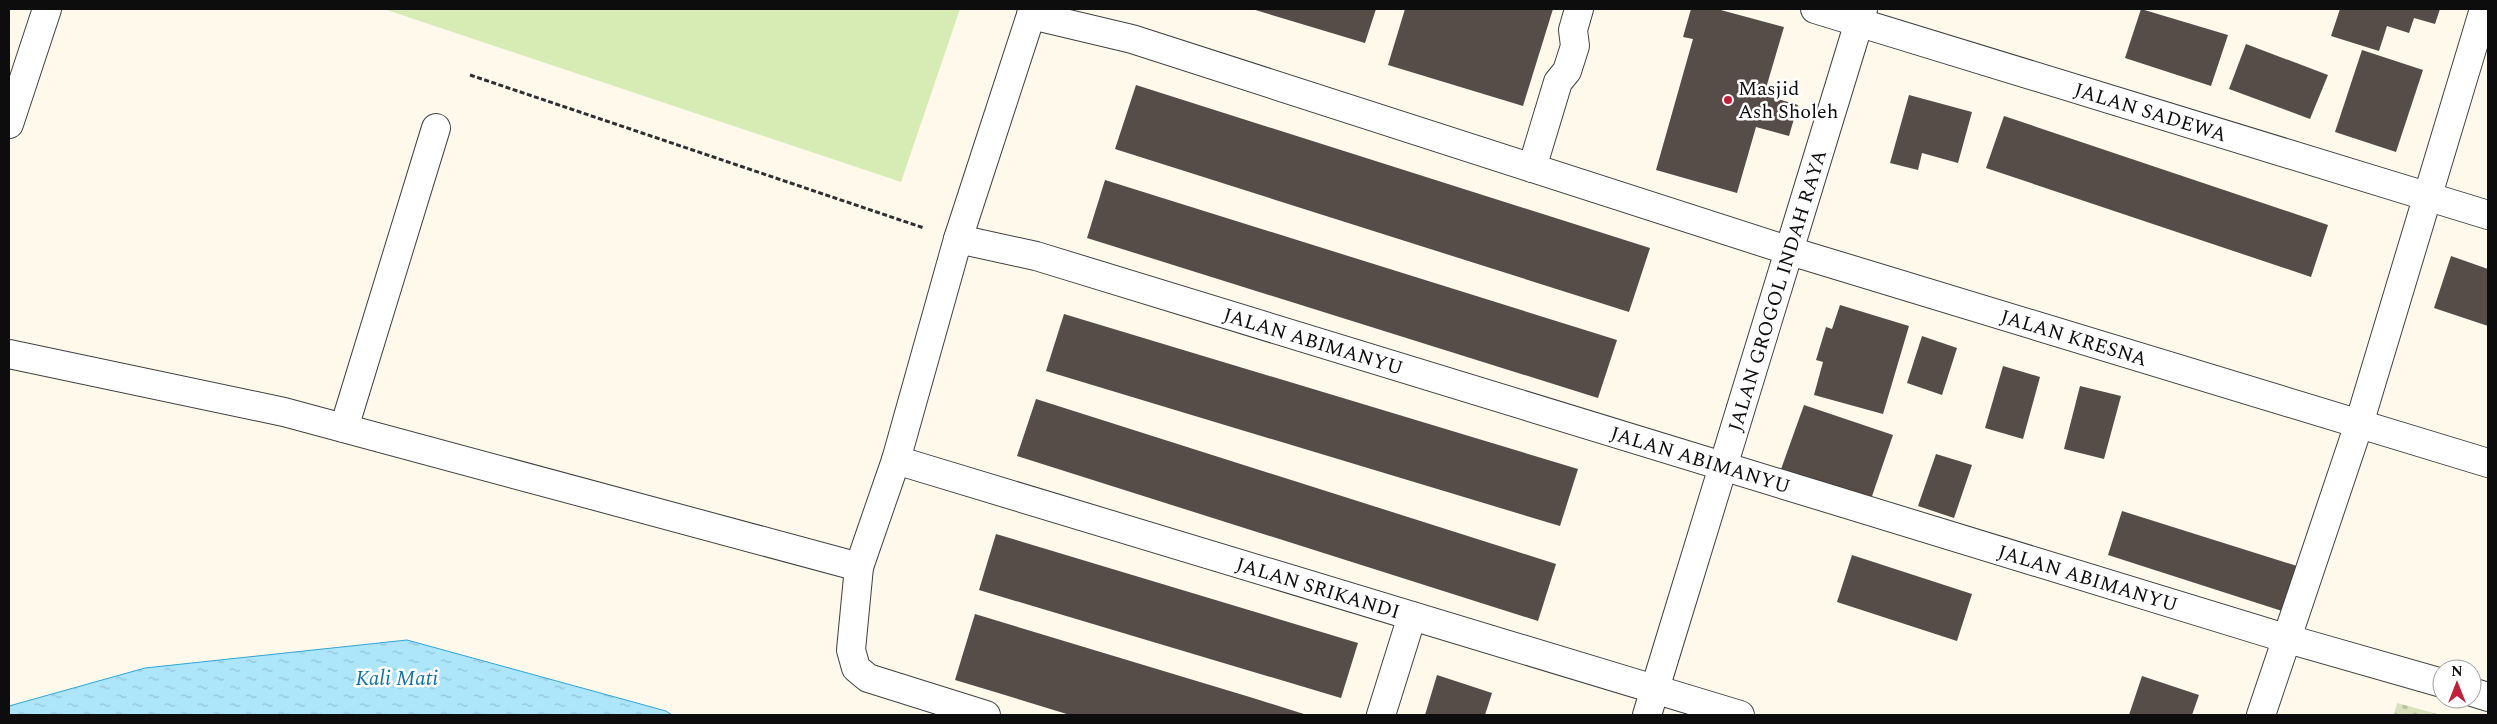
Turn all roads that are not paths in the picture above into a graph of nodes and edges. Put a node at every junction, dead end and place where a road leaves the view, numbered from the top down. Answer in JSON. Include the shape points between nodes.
{"nodes":[{"id":1,"x":47,"y":9,"type":"edge"},
{"id":2,"x":1579,"y":9,"type":"edge"},
{"id":3,"x":1814,"y":9,"type":"edge"},
{"id":4,"x":2484,"y":9,"type":"edge"},
{"id":5,"x":1032,"y":12,"type":"edge"},
{"id":6,"x":1861,"y":16,"type":"edge"},
{"id":7,"x":9,"y":124,"type":"edge"},
{"id":8,"x":436,"y":128,"type":"dead end"},
{"id":9,"x":1532,"y":168,"type":"junction"},
{"id":10,"x":2428,"y":196,"type":"junction"},
{"id":11,"x":2488,"y":215,"type":"edge"},
{"id":12,"x":958,"y":239,"type":"junction"},
{"id":13,"x":1790,"y":251,"type":"junction"},
{"id":14,"x":9,"y":354,"type":"edge"},
{"id":15,"x":2359,"y":424,"type":"junction"},
{"id":16,"x":344,"y":428,"type":"junction"},
{"id":17,"x":896,"y":460,"type":"junction"},
{"id":18,"x":2488,"y":463,"type":"edge"},
{"id":19,"x":1722,"y":466,"type":"junction"},
{"id":20,"x":859,"y":567,"type":"junction"},
{"id":21,"x":1412,"y":616,"type":"junction"},
{"id":22,"x":2288,"y":639,"type":"junction"},
{"id":23,"x":2432,"y":680,"type":"edge"},
{"id":24,"x":1655,"y":688,"type":"junction"},
{"id":25,"x":986,"y":715,"type":"edge"},
{"id":26,"x":1381,"y":715,"type":"edge"},
{"id":27,"x":1647,"y":715,"type":"edge"},
{"id":28,"x":1740,"y":715,"type":"edge"},
{"id":29,"x":2261,"y":715,"type":"edge"}],
"edges":[{"from":1,"to":7,"type":"street"},
{"from":2,"to":9,"type":"street","via":[[1573,30],[1575,46],[1567,71],[1558,82]]},
{"from":3,"to":6,"type":"street","name":"JALAN SADEWA"},
{"from":4,"to":10,"type":"street"},
{"from":5,"to":9,"type":"street","name":"JALAN KRESNA","via":[[1132,39]]},
{"from":5,"to":12,"type":"street"},
{"from":6,"to":10,"type":"street","name":"JALAN SADEWA"},
{"from":6,"to":13,"type":"street","name":"JALAN GROGOL INDAH RAYA"},
{"from":8,"to":16,"type":"street"},
{"from":9,"to":13,"type":"street","name":"JALAN KRESNA"},
{"from":10,"to":11,"type":"street","name":"JALAN SADEWA"},
{"from":10,"to":15,"type":"street"},
{"from":12,"to":17,"type":"street"},
{"from":12,"to":19,"type":"street","name":"JALAN ABIMANYU","via":[[1036,256]]},
{"from":13,"to":15,"type":"street","name":"JALAN KRESNA"},
{"from":13,"to":19,"type":"street","name":"JALAN GROGOL INDAH RAYA"},
{"from":14,"to":16,"type":"street","via":[[284,412]]},
{"from":15,"to":18,"type":"street","name":"JALAN KRESNA"},
{"from":15,"to":22,"type":"street"},
{"from":16,"to":20,"type":"street"},
{"from":17,"to":20,"type":"street"},
{"from":17,"to":21,"type":"street","name":"JALAN SRIKANDI"},
{"from":19,"to":22,"type":"street","name":"JALAN ABIMANYU"},
{"from":19,"to":24,"type":"street","name":"JALAN GROGOL INDAH RAYA"},
{"from":20,"to":25,"type":"street","via":[[852,650],[856,668],[868,678]]},
{"from":21,"to":24,"type":"street","name":"JALAN SRIKANDI"},
{"from":21,"to":26,"type":"street"},
{"from":22,"to":23,"type":"street","name":"JALAN ABIMANYU"},
{"from":22,"to":29,"type":"street"},
{"from":24,"to":27,"type":"street","name":"JALAN GROGOL INDAH RAYA"},
{"from":24,"to":28,"type":"street","name":"JALAN SRIKANDI"}]}
